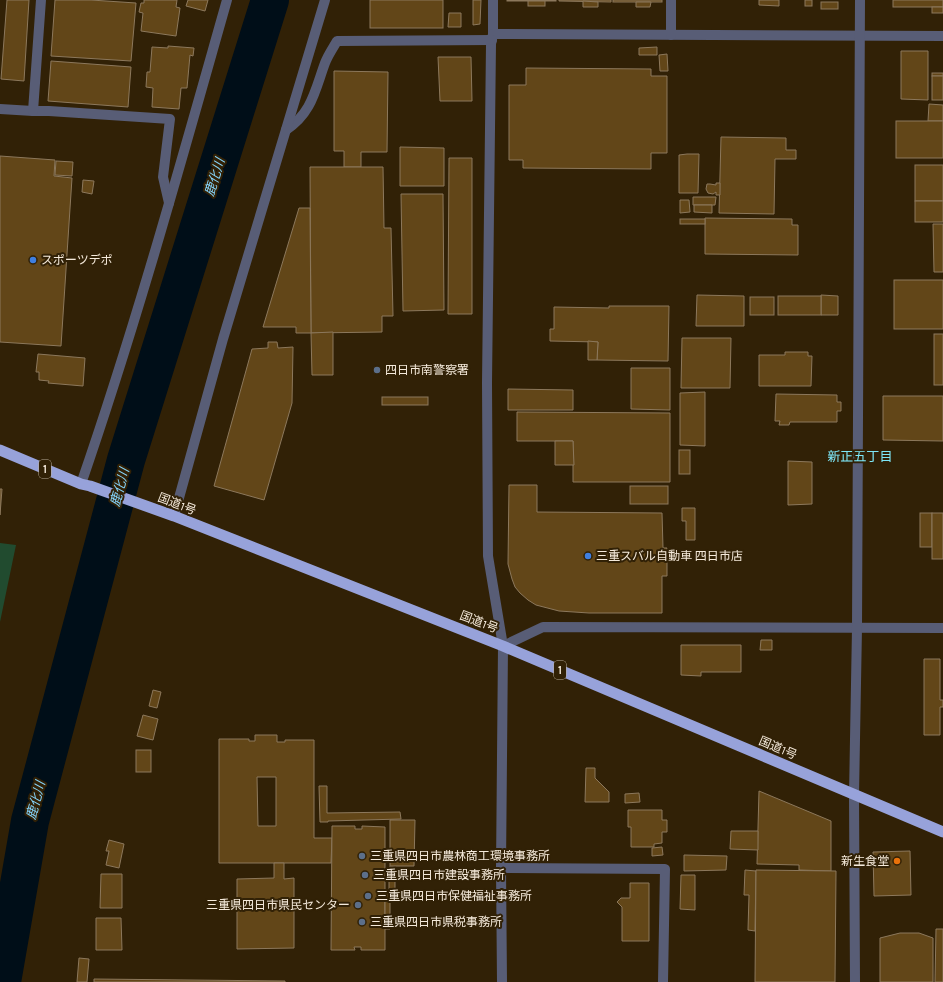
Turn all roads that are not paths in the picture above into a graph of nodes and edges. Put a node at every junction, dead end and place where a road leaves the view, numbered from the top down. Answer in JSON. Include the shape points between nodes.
{"nodes":[{"id":1,"x":41,"y":0,"type":"edge"},
{"id":2,"x":227,"y":0,"type":"edge"},
{"id":3,"x":325,"y":0,"type":"edge"},
{"id":4,"x":493,"y":0,"type":"edge"},
{"id":5,"x":671,"y":0,"type":"edge"},
{"id":6,"x":860,"y":0,"type":"edge"},
{"id":7,"x":671,"y":35,"type":"junction"},
{"id":8,"x":860,"y":35,"type":"junction"},
{"id":9,"x":943,"y":36,"type":"edge"},
{"id":10,"x":492,"y":37,"type":"junction"},
{"id":11,"x":0,"y":109,"type":"edge"},
{"id":12,"x":33,"y":111,"type":"junction"},
{"id":13,"x":286,"y":130,"type":"junction"},
{"id":14,"x":169,"y":206,"type":"junction"},
{"id":15,"x":0,"y":450,"type":"edge"},
{"id":16,"x":86,"y":485,"type":"junction"},
{"id":17,"x":174,"y":516,"type":"junction"},
{"id":18,"x":857,"y":628,"type":"junction"},
{"id":19,"x":943,"y":628,"type":"edge"},
{"id":20,"x":503,"y":646,"type":"junction"},
{"id":21,"x":854,"y":795,"type":"junction"},
{"id":22,"x":943,"y":832,"type":"edge"},
{"id":23,"x":501,"y":868,"type":"junction"},
{"id":24,"x":502,"y":982,"type":"edge"},
{"id":25,"x":664,"y":982,"type":"edge"},
{"id":26,"x":855,"y":982,"type":"edge"}],
"edges":[{"from":1,"to":12,"type":"street"},
{"from":2,"to":14,"type":"street"},
{"from":3,"to":13,"type":"street"},
{"from":4,"to":10,"type":"street"},
{"from":5,"to":7,"type":"street"},
{"from":6,"to":8,"type":"street"},
{"from":7,"to":8,"type":"street"},
{"from":7,"to":10,"type":"street"},
{"from":8,"to":9,"type":"street"},
{"from":8,"to":18,"type":"street"},
{"from":10,"to":13,"type":"street","via":[[337,41],[326,61],[309,107],[297,123]]},
{"from":10,"to":20,"type":"street","via":[[487,383],[488,556]]},
{"from":11,"to":12,"type":"street"},
{"from":12,"to":14,"type":"street","via":[[170,119],[163,177]]},
{"from":13,"to":17,"type":"street","via":[[223,339]]},
{"from":14,"to":16,"type":"street"},
{"from":15,"to":16,"type":"highway","name":"国道1号","number":"1"},
{"from":16,"to":17,"type":"highway","name":"国道1号","number":"1"},
{"from":17,"to":20,"type":"highway","name":"国道1号","number":"1"},
{"from":18,"to":19,"type":"street"},
{"from":18,"to":20,"type":"street","via":[[543,628]]},
{"from":18,"to":21,"type":"street"},
{"from":20,"to":21,"type":"highway","name":"国道1号","number":"1"},
{"from":20,"to":23,"type":"street"},
{"from":21,"to":22,"type":"highway","name":"国道1号","number":"1"},
{"from":21,"to":26,"type":"street"},
{"from":23,"to":24,"type":"street"},
{"from":23,"to":25,"type":"street","via":[[665,869]]}]}
